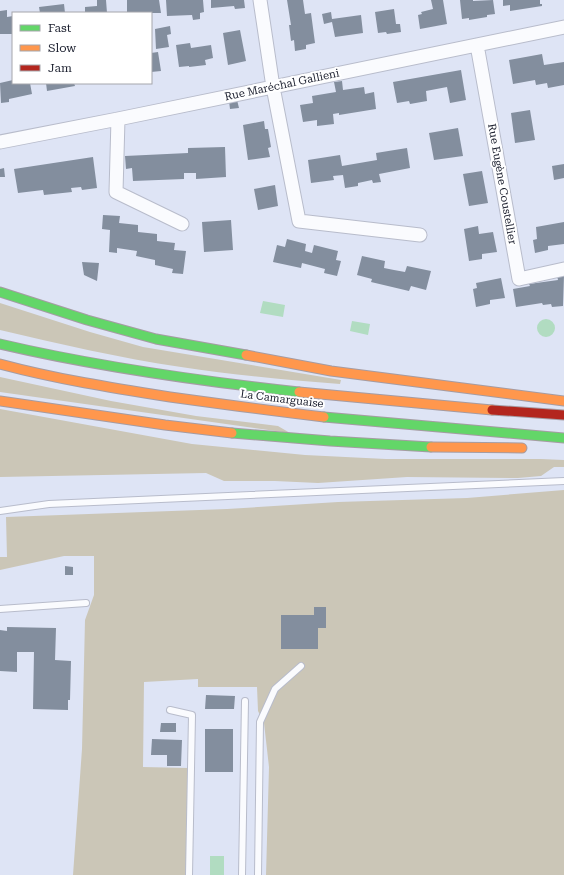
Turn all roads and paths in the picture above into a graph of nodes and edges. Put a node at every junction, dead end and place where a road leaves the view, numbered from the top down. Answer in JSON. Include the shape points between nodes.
{"nodes":[{"id":1,"x":260,"y":0,"type":"edge"},
{"id":2,"x":564,"y":27,"type":"edge"},
{"id":3,"x":477,"y":45,"type":"junction"},
{"id":4,"x":274,"y":87,"type":"junction"},
{"id":5,"x":118,"y":119,"type":"junction"},
{"id":6,"x":0,"y":142,"type":"edge"},
{"id":7,"x":182,"y":224,"type":"dead end"},
{"id":8,"x":420,"y":235,"type":"dead end"},
{"id":9,"x":564,"y":269,"type":"edge"},
{"id":10,"x":0,"y":292,"type":"edge"},
{"id":11,"x":0,"y":344,"type":"edge"},
{"id":12,"x":0,"y":364,"type":"edge"},
{"id":13,"x":0,"y":401,"type":"edge"},
{"id":14,"x":564,"y":401,"type":"edge"},
{"id":15,"x":564,"y":415,"type":"edge"},
{"id":16,"x":564,"y":438,"type":"edge"},
{"id":17,"x":529,"y":448,"type":"dead end"},
{"id":18,"x":564,"y":481,"type":"edge"},
{"id":19,"x":0,"y":511,"type":"edge"},
{"id":20,"x":86,"y":603,"type":"dead end"},
{"id":21,"x":0,"y":609,"type":"edge"},
{"id":22,"x":302,"y":666,"type":"dead end"},
{"id":23,"x":245,"y":701,"type":"dead end"},
{"id":24,"x":170,"y":710,"type":"dead end"},
{"id":25,"x":189,"y":875,"type":"edge"},
{"id":26,"x":242,"y":875,"type":"edge"},
{"id":27,"x":258,"y":875,"type":"edge"}],
"edges":[{"from":1,"to":4,"type":"street"},
{"from":2,"to":3,"type":"street","name":"Rue Maréchal Gallieni"},
{"from":3,"to":4,"type":"street","name":"Rue Maréchal Gallieni"},
{"from":3,"to":9,"type":"street","name":"Rue Eugène Coustellier","via":[[519,278]]},
{"from":4,"to":5,"type":"street","name":"Rue Maréchal Gallieni"},
{"from":4,"to":8,"type":"street","via":[[299,221]]},
{"from":5,"to":6,"type":"street","name":"Rue Maréchal Gallieni"},
{"from":5,"to":7,"type":"street","via":[[116,192]]},
{"from":10,"to":14,"type":"highway","via":[[156,339],[331,371]]},
{"from":11,"to":15,"type":"highway","name":"La Camarguaise","via":[[109,366],[241,386],[334,397]]},
{"from":12,"to":16,"type":"highway","name":"La Camarguaise","via":[[103,386],[214,404],[337,418]]},
{"from":13,"to":17,"type":"highway","via":[[251,435],[337,442]]},
{"from":18,"to":19,"type":"lane","via":[[49,504]]},
{"from":20,"to":21,"type":"lane"},
{"from":22,"to":27,"type":"lane","via":[[275,689],[260,722]]},
{"from":23,"to":26,"type":"lane"},
{"from":24,"to":25,"type":"lane","via":[[192,715]]}]}
